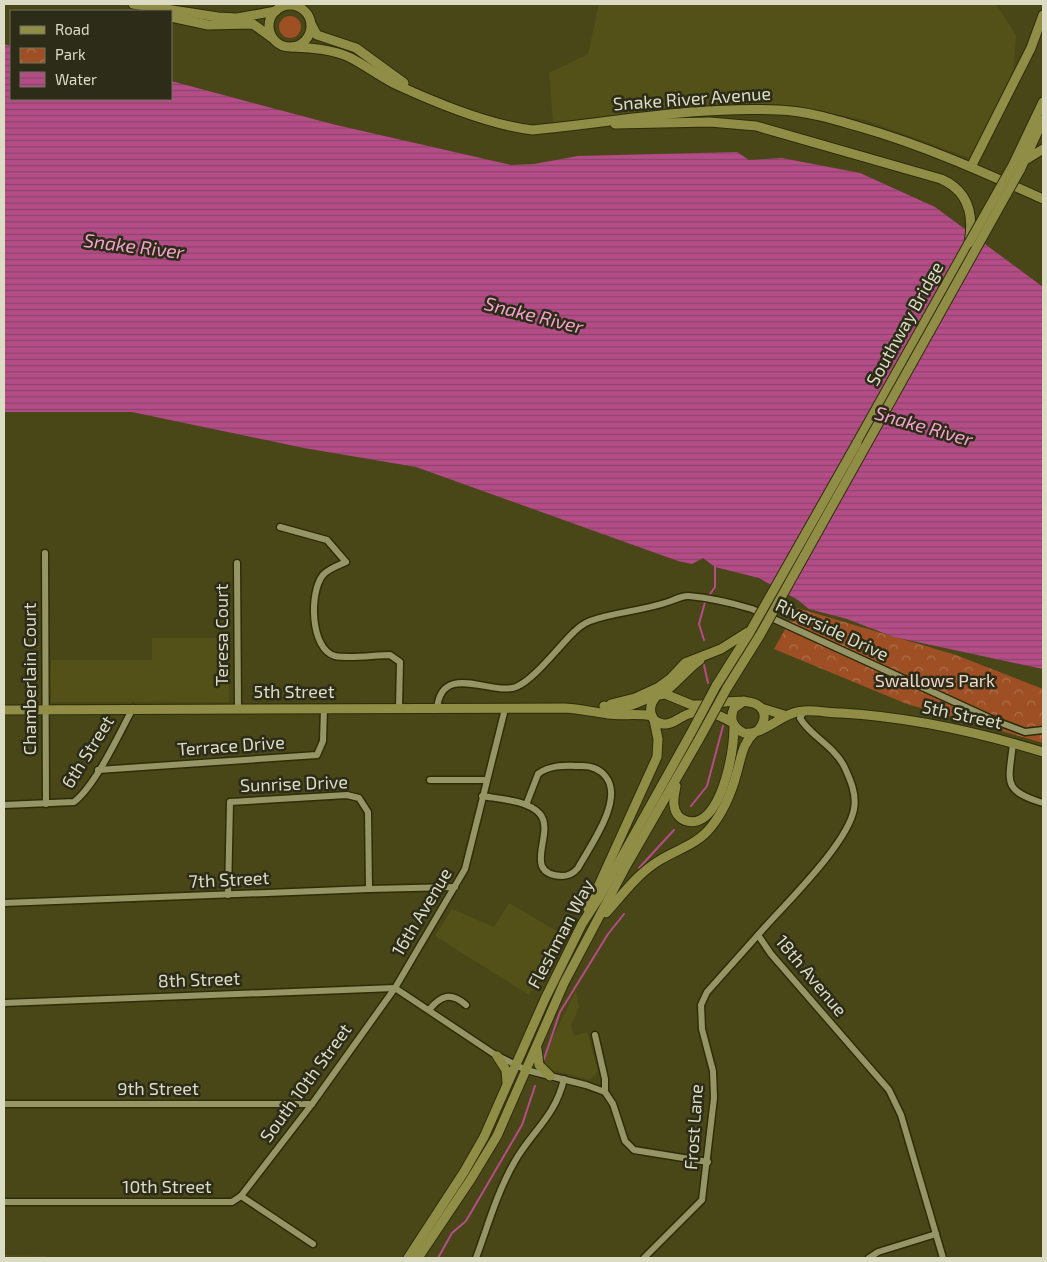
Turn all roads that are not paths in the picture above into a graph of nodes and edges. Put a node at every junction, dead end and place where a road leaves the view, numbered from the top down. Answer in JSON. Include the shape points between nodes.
{"nodes":[{"id":1,"x":133,"y":4,"type":"edge"},
{"id":2,"x":305,"y":4,"type":"edge"},
{"id":3,"x":280,"y":7,"type":"edge"},
{"id":4,"x":156,"y":10,"type":"edge"},
{"id":5,"x":172,"y":12,"type":"edge"},
{"id":6,"x":1043,"y":15,"type":"edge"},
{"id":7,"x":172,"y":17,"type":"edge"},
{"id":8,"x":310,"y":20,"type":"junction"},
{"id":9,"x":272,"y":37,"type":"junction"},
{"id":10,"x":292,"y":48,"type":"junction"},
{"id":11,"x":424,"y":95,"type":"junction"},
{"id":12,"x":1043,"y":102,"type":"edge"},
{"id":13,"x":1043,"y":120,"type":"edge"},
{"id":14,"x":590,"y":123,"type":"junction"},
{"id":15,"x":1032,"y":125,"type":"junction"},
{"id":16,"x":1043,"y":149,"type":"edge"},
{"id":17,"x":971,"y":167,"type":"junction"},
{"id":18,"x":1016,"y":168,"type":"junction"},
{"id":19,"x":1043,"y":199,"type":"edge"},
{"id":20,"x":969,"y":243,"type":"junction"},
{"id":21,"x":280,"y":527,"type":"dead end"},
{"id":22,"x":44,"y":553,"type":"dead end"},
{"id":23,"x":237,"y":563,"type":"dead end"},
{"id":24,"x":751,"y":630,"type":"junction"},
{"id":25,"x":760,"y":635,"type":"joint"},
{"id":26,"x":706,"y":655,"type":"junction"},
{"id":27,"x":658,"y":696,"type":"junction"},
{"id":28,"x":744,"y":701,"type":"junction"},
{"id":29,"x":604,"y":706,"type":"junction"},
{"id":30,"x":44,"y":708,"type":"junction"},
{"id":31,"x":133,"y":708,"type":"junction"},
{"id":32,"x":238,"y":708,"type":"junction"},
{"id":33,"x":324,"y":708,"type":"junction"},
{"id":34,"x":399,"y":708,"type":"junction"},
{"id":35,"x":761,"y":708,"type":"junction"},
{"id":36,"x":436,"y":709,"type":"junction"},
{"id":37,"x":505,"y":709,"type":"junction"},
{"id":38,"x":585,"y":709,"type":"junction"},
{"id":39,"x":4,"y":710,"type":"edge"},
{"id":40,"x":804,"y":711,"type":"junction"},
{"id":41,"x":784,"y":715,"type":"junction"},
{"id":42,"x":653,"y":718,"type":"junction"},
{"id":43,"x":734,"y":725,"type":"junction"},
{"id":44,"x":757,"y":730,"type":"junction"},
{"id":45,"x":1043,"y":730,"type":"edge"},
{"id":46,"x":1013,"y":743,"type":"junction"},
{"id":47,"x":1043,"y":752,"type":"edge"},
{"id":48,"x":98,"y":770,"type":"junction"},
{"id":49,"x":678,"y":778,"type":"junction"},
{"id":50,"x":430,"y":780,"type":"dead end"},
{"id":51,"x":486,"y":780,"type":"junction"},
{"id":52,"x":482,"y":796,"type":"junction"},
{"id":53,"x":1043,"y":803,"type":"edge"},
{"id":54,"x":46,"y":804,"type":"junction"},
{"id":55,"x":4,"y":805,"type":"edge"},
{"id":56,"x":526,"y":805,"type":"junction"},
{"id":57,"x":455,"y":887,"type":"junction"},
{"id":58,"x":368,"y":889,"type":"junction"},
{"id":59,"x":228,"y":895,"type":"junction"},
{"id":60,"x":4,"y":904,"type":"edge"},
{"id":61,"x":598,"y":923,"type":"junction"},
{"id":62,"x":582,"y":924,"type":"junction"},
{"id":63,"x":758,"y":935,"type":"junction"},
{"id":64,"x":395,"y":988,"type":"junction"},
{"id":65,"x":4,"y":1004,"type":"edge"},
{"id":66,"x":466,"y":1005,"type":"dead end"},
{"id":67,"x":429,"y":1010,"type":"junction"},
{"id":68,"x":595,"y":1035,"type":"dead end"},
{"id":69,"x":538,"y":1042,"type":"junction"},
{"id":70,"x":497,"y":1056,"type":"junction"},
{"id":71,"x":516,"y":1065,"type":"junction"},
{"id":72,"x":526,"y":1070,"type":"junction"},
{"id":73,"x":550,"y":1076,"type":"junction"},
{"id":74,"x":564,"y":1079,"type":"junction"},
{"id":75,"x":507,"y":1086,"type":"junction"},
{"id":76,"x":605,"y":1092,"type":"junction"},
{"id":77,"x":4,"y":1104,"type":"edge"},
{"id":78,"x":312,"y":1104,"type":"junction"},
{"id":79,"x":708,"y":1162,"type":"junction"},
{"id":80,"x":242,"y":1196,"type":"junction"},
{"id":81,"x":4,"y":1202,"type":"edge"},
{"id":82,"x":936,"y":1234,"type":"junction"},
{"id":83,"x":313,"y":1244,"type":"dead end"},
{"id":84,"x":477,"y":1256,"type":"edge"},
{"id":85,"x":408,"y":1258,"type":"edge"},
{"id":86,"x":418,"y":1258,"type":"edge"},
{"id":87,"x":484,"y":1258,"type":"edge"},
{"id":88,"x":644,"y":1258,"type":"edge"},
{"id":89,"x":870,"y":1258,"type":"edge"},
{"id":90,"x":943,"y":1258,"type":"edge"}],
"edges":[{"from":1,"to":4,"type":"main road"},
{"from":2,"to":8,"type":"main road"},
{"from":3,"to":5,"type":"main road","via":[[237,18]]},
{"from":3,"to":8,"type":"main road","via":[[296,6]]},
{"from":3,"to":9,"type":"main road","via":[[269,23]]},
{"from":6,"to":17,"type":"main road","via":[[1031,48]]},
{"from":7,"to":9,"type":"main road","via":[[208,25],[253,24]]},
{"from":8,"to":10,"type":"main road","via":[[306,40]]},
{"from":8,"to":11,"type":"main road","name":"Snake River Avenue","via":[[317,35],[356,48]]},
{"from":9,"to":10,"type":"main road","via":[[277,43]]},
{"from":10,"to":11,"type":"main road","name":"Snake River Avenue","via":[[315,48],[342,55]]},
{"from":11,"to":14,"type":"main road","name":"Snake River Avenue","via":[[476,117],[515,128],[533,130]]},
{"from":12,"to":15,"type":"main road"},
{"from":13,"to":15,"type":"main road"},
{"from":13,"to":18,"type":"main road"},
{"from":14,"to":17,"type":"main road","name":"Snake River Avenue","via":[[735,110],[793,111],[867,129]]},
{"from":14,"to":20,"type":"main road","via":[[710,122],[756,126],[941,179],[963,195],[969,208],[972,219]]},
{"from":15,"to":18,"type":"main road"},
{"from":16,"to":18,"type":"main road"},
{"from":17,"to":19,"type":"main road","name":"Snake River Avenue"},
{"from":18,"to":20,"type":"main road","name":"Southway Bridge","bridge":true},
{"from":18,"to":25,"type":"main road","name":"Southway Bridge","bridge":true},
{"from":20,"to":24,"type":"main road","name":"Southway Bridge","bridge":true},
{"from":21,"to":34,"type":"street","via":[[327,540],[346,562],[322,576],[319,583],[314,614],[320,642],[326,651],[336,656],[390,654],[396,657],[400,662]]},
{"from":22,"to":30,"type":"street","name":"Chamberlain Court"},
{"from":23,"to":32,"type":"street","name":"Teresa Court"},
{"from":24,"to":26,"type":"main road"},
{"from":24,"to":62,"type":"main road","name":"Fleshman Way","bridge":true},
{"from":25,"to":49,"type":"main road","name":"Fleshman Way","bridge":true},
{"from":26,"to":27,"type":"main road","via":[[676,684]]},
{"from":26,"to":29,"type":"main road","via":[[685,663],[670,679],[644,694]]},
{"from":27,"to":28,"type":"main road","via":[[674,696],[700,705]]},
{"from":27,"to":29,"type":"main road","name":"5th Street","via":[[628,708]]},
{"from":27,"to":42,"type":"main road","via":[[650,709]]},
{"from":28,"to":35,"type":"main road","via":[[756,702]]},
{"from":28,"to":43,"type":"main road","via":[[734,708]]},
{"from":29,"to":38,"type":"main road","name":"5th Street"},
{"from":30,"to":31,"type":"main road","name":"5th Street"},
{"from":30,"to":39,"type":"main road","name":"5th Street"},
{"from":30,"to":54,"type":"street","name":"Chamberlain Court"},
{"from":31,"to":32,"type":"main road","name":"5th Street"},
{"from":31,"to":48,"type":"street","name":"6th Street"},
{"from":32,"to":33,"type":"main road","name":"5th Street"},
{"from":33,"to":34,"type":"main road","name":"5th Street"},
{"from":33,"to":48,"type":"street","name":"Terrace Drive","via":[[323,741],[317,755]]},
{"from":34,"to":36,"type":"main road","name":"5th Street"},
{"from":35,"to":41,"type":"main road","name":"5th Street"},
{"from":35,"to":44,"type":"main road","via":[[764,719]]},
{"from":36,"to":37,"type":"main road","name":"5th Street"},
{"from":36,"to":45,"type":"street","name":"Riverside Drive","via":[[442,692],[460,683],[494,688],[516,687],[575,631],[589,622],[688,596],[726,601],[752,609],[996,721],[1025,732]]},
{"from":37,"to":38,"type":"main road","name":"5th Street"},
{"from":37,"to":51,"type":"street","name":"16th Avenue"},
{"from":38,"to":42,"type":"main road","name":"5th Street"},
{"from":40,"to":41,"type":"main road","name":"5th Street"},
{"from":40,"to":46,"type":"main road","name":"5th Street","via":[[894,718]]},
{"from":40,"to":63,"type":"street","name":"18th Avenue","via":[[800,718],[804,725],[830,747],[842,763],[854,793],[854,808],[850,822],[835,847]]},
{"from":41,"to":44,"type":"main road","name":"5th Street"},
{"from":42,"to":43,"type":"main road","name":"5th Street","via":[[661,724],[669,724],[696,712],[711,712]]},
{"from":42,"to":62,"type":"main road","via":[[658,757],[598,881]]},
{"from":43,"to":44,"type":"main road","via":[[744,733]]},
{"from":43,"to":49,"type":"main road","via":[[732,759],[709,814],[692,823],[676,815],[674,797]]},
{"from":44,"to":61,"type":"main road","via":[[741,751],[730,794],[710,829],[697,841],[659,860],[643,873]]},
{"from":46,"to":47,"type":"main road","name":"5th Street"},
{"from":46,"to":53,"type":"street","via":[[1009,781],[1012,788],[1019,795]]},
{"from":48,"to":54,"type":"street","name":"6th Street","via":[[81,797],[74,802]]},
{"from":49,"to":61,"type":"main road","name":"Fleshman Way","via":[[626,866]]},
{"from":50,"to":51,"type":"street"},
{"from":51,"to":52,"type":"street","name":"16th Avenue"},
{"from":52,"to":56,"type":"street"},
{"from":52,"to":57,"type":"street","name":"16th Avenue","via":[[465,869]]},
{"from":54,"to":55,"type":"street","name":"6th Street"},
{"from":56,"to":56,"type":"street","via":[[538,774],[551,766],[593,767],[608,779],[612,792],[611,807],[578,868],[569,875],[557,875],[541,865],[544,824],[538,812]]},
{"from":57,"to":58,"type":"street","name":"7th Street"},
{"from":57,"to":64,"type":"street","name":"16th Avenue"},
{"from":58,"to":59,"type":"street","name":"7th Street"},
{"from":58,"to":59,"type":"street","name":"Sunrise Drive","via":[[368,812],[358,798],[347,795],[230,802]]},
{"from":59,"to":60,"type":"street","name":"7th Street"},
{"from":61,"to":69,"type":"main road","name":"Fleshman Way","via":[[564,983]]},
{"from":62,"to":71,"type":"main road","name":"Fleshman Way"},
{"from":63,"to":79,"type":"street","name":"Frost Lane","via":[[707,992],[701,1006],[702,1029],[713,1071]]},
{"from":63,"to":82,"type":"street","name":"18th Avenue","via":[[889,1090],[901,1114]]},
{"from":64,"to":65,"type":"street","name":"8th Street"},
{"from":64,"to":67,"type":"street"},
{"from":64,"to":78,"type":"street","name":"South 10th Street"},
{"from":66,"to":67,"type":"street","via":[[450,995],[438,1000]]},
{"from":67,"to":70,"type":"street"},
{"from":68,"to":76,"type":"street"},
{"from":69,"to":72,"type":"main road","name":"Fleshman Way"},
{"from":69,"to":73,"type":"main road","via":[[537,1060]]},
{"from":70,"to":71,"type":"street"},
{"from":70,"to":75,"type":"main road","via":[[506,1070]]},
{"from":71,"to":72,"type":"street"},
{"from":71,"to":75,"type":"main road","name":"Fleshman Way"},
{"from":72,"to":73,"type":"street"},
{"from":72,"to":86,"type":"main road","name":"Fleshman Way","via":[[496,1136]]},
{"from":73,"to":74,"type":"street"},
{"from":74,"to":76,"type":"street"},
{"from":74,"to":84,"type":"street","via":[[559,1100],[503,1182]]},
{"from":75,"to":85,"type":"main road","name":"Fleshman Way","via":[[464,1172]]},
{"from":76,"to":79,"type":"street","via":[[614,1104],[625,1141],[634,1150]]},
{"from":77,"to":78,"type":"street","name":"9th Street"},
{"from":78,"to":80,"type":"street","name":"South 10th Street"},
{"from":79,"to":88,"type":"street","name":"Frost Lane","via":[[702,1200]]},
{"from":80,"to":81,"type":"street","name":"10th Street","via":[[232,1202]]},
{"from":80,"to":83,"type":"street"},
{"from":82,"to":89,"type":"street","via":[[878,1252]]},
{"from":82,"to":90,"type":"street","name":"18th Avenue"},
{"from":84,"to":87,"type":"street"}]}
